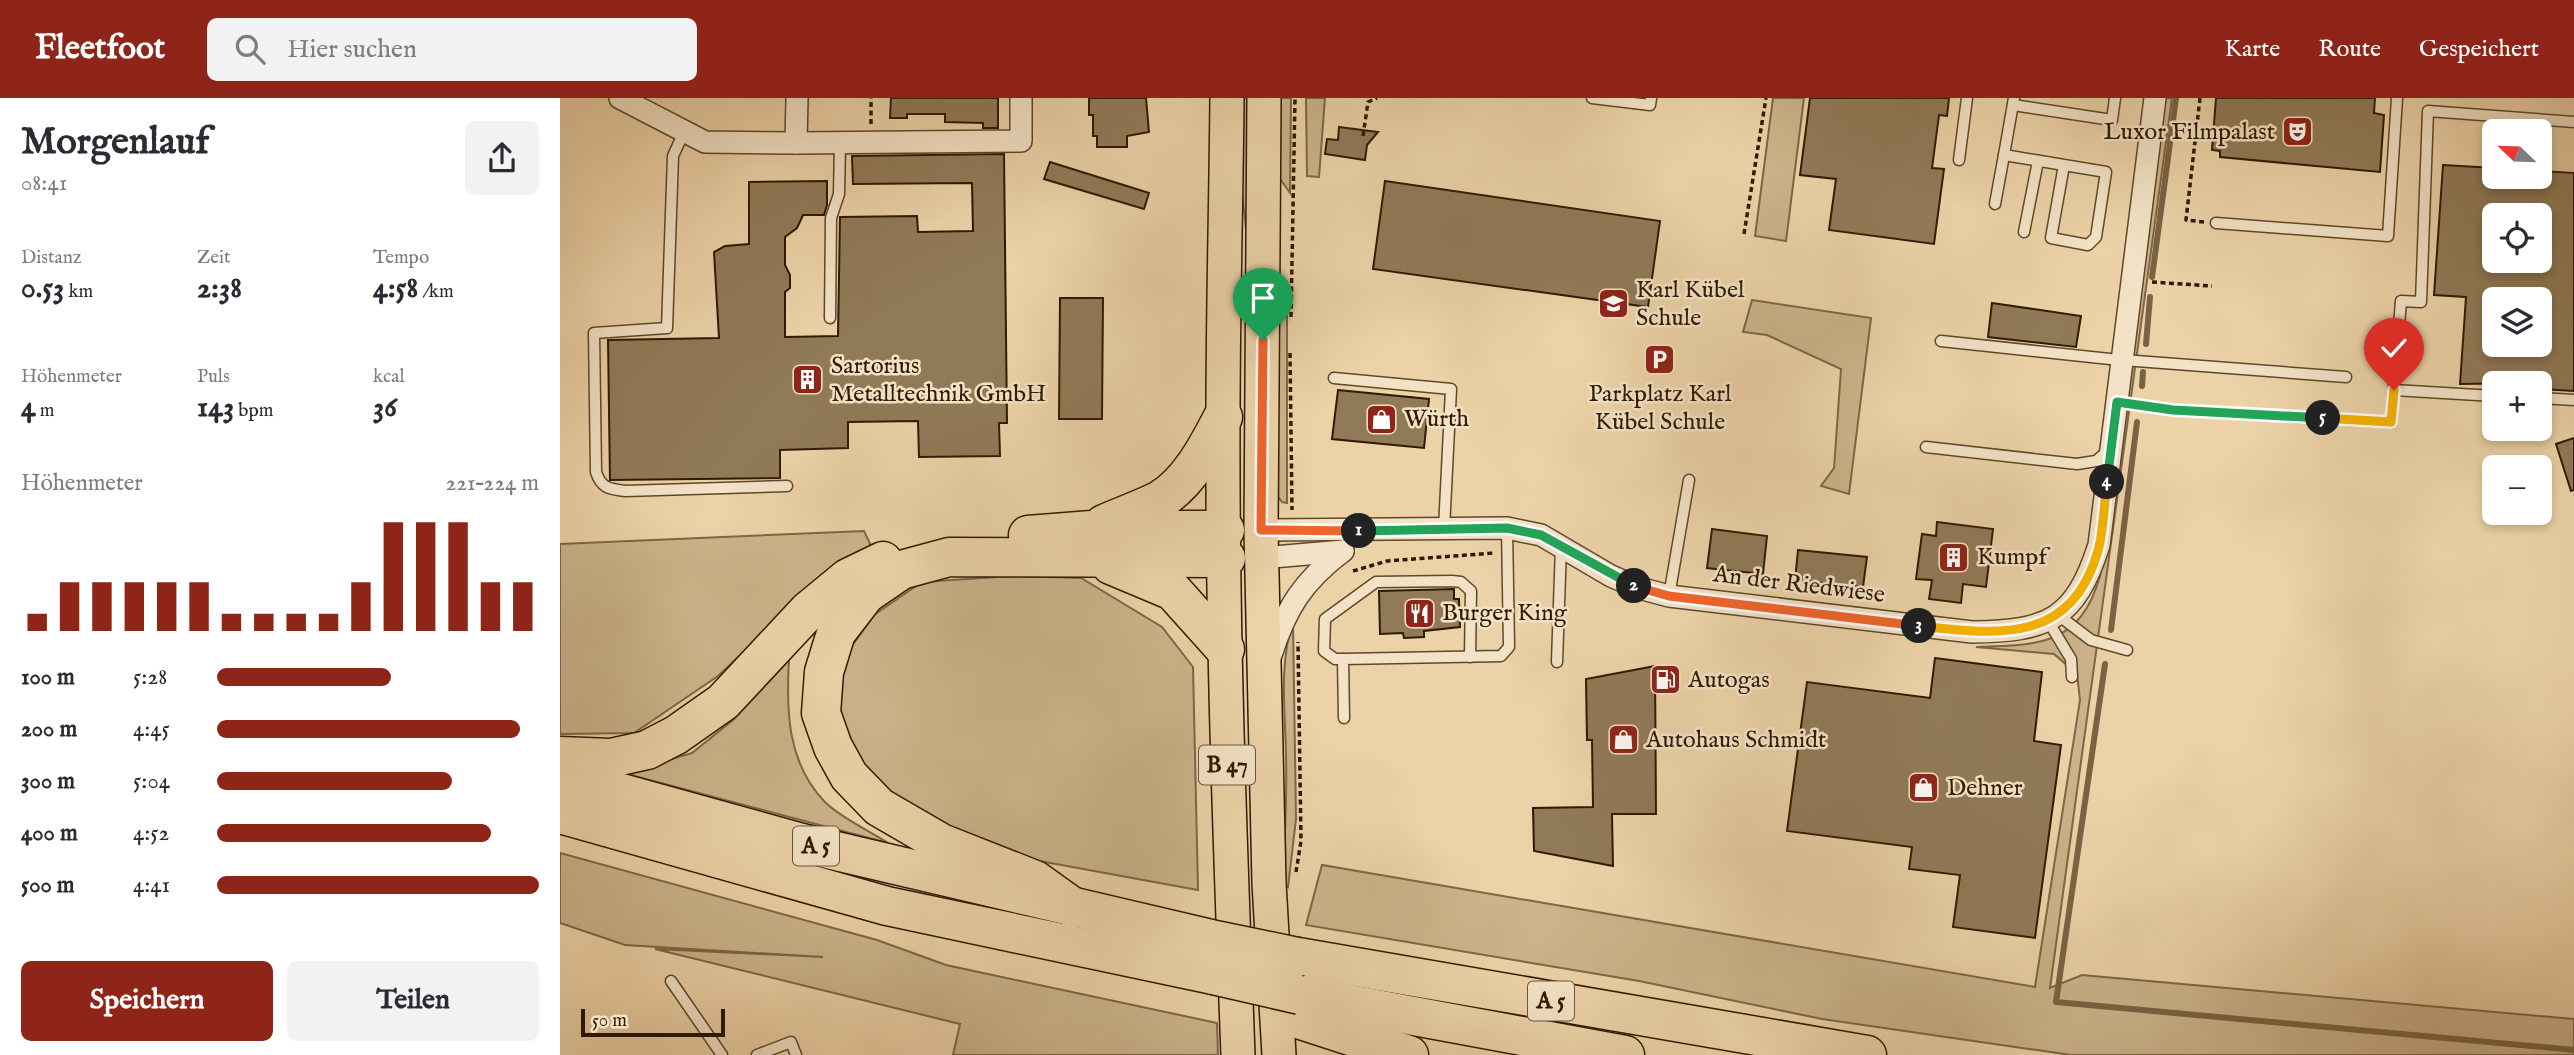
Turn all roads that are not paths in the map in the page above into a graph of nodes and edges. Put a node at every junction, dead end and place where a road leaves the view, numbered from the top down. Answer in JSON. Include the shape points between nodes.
{"nodes":[{"id":1,"x":620,"y":98,"type":"edge"},
{"id":2,"x":797,"y":98,"type":"edge"},
{"id":3,"x":1021,"y":98,"type":"edge"},
{"id":4,"x":1227,"y":98,"type":"edge"},
{"id":5,"x":1264,"y":98,"type":"edge"},
{"id":6,"x":1592,"y":98,"type":"edge"},
{"id":7,"x":1651,"y":98,"type":"edge"},
{"id":8,"x":1966,"y":98,"type":"edge"},
{"id":9,"x":2115,"y":98,"type":"edge"},
{"id":10,"x":2155,"y":98,"type":"edge"},
{"id":11,"x":2397,"y":98,"type":"edge"},
{"id":12,"x":2429,"y":98,"type":"edge"},
{"id":13,"x":2013,"y":101,"type":"edge"},
{"id":14,"x":2428,"y":111,"type":"junction"},
{"id":15,"x":2574,"y":122,"type":"edge"},
{"id":16,"x":684,"y":132,"type":"junction"},
{"id":17,"x":796,"y":143,"type":"junction"},
{"id":18,"x":840,"y":143,"type":"junction"},
{"id":19,"x":2004,"y":155,"type":"junction"},
{"id":20,"x":1959,"y":160,"type":"dead end"},
{"id":21,"x":2038,"y":161,"type":"junction"},
{"id":22,"x":2064,"y":165,"type":"junction"},
{"id":23,"x":1994,"y":204,"type":"dead end"},
{"id":24,"x":2216,"y":223,"type":"road end"},
{"id":25,"x":2024,"y":232,"type":"dead end"},
{"id":26,"x":830,"y":318,"type":"dead end"},
{"id":27,"x":1941,"y":341,"type":"dead end"},
{"id":28,"x":2122,"y":357,"type":"junction"},
{"id":29,"x":2346,"y":377,"type":"dead end"},
{"id":30,"x":1334,"y":378,"type":"dead end"},
{"id":31,"x":2394,"y":390,"type":"junction"},
{"id":32,"x":2482,"y":395,"type":"edge"},
{"id":33,"x":2552,"y":399,"type":"edge"},
{"id":34,"x":2574,"y":400,"type":"edge"},
{"id":35,"x":2117,"y":402,"type":"junction"},
{"id":36,"x":1223,"y":417,"type":"junction"},
{"id":37,"x":1926,"y":447,"type":"dead end"},
{"id":38,"x":2111,"y":449,"type":"junction"},
{"id":39,"x":1689,"y":480,"type":"dead end"},
{"id":40,"x":787,"y":486,"type":"dead end"},
{"id":41,"x":1507,"y":528,"type":"junction"},
{"id":42,"x":1444,"y":529,"type":"junction"},
{"id":43,"x":1390,"y":531,"type":"junction"},
{"id":44,"x":1089,"y":544,"type":"junction"},
{"id":45,"x":1243,"y":544,"type":"junction"},
{"id":46,"x":1561,"y":546,"type":"junction"},
{"id":47,"x":1343,"y":551,"type":"junction"},
{"id":48,"x":1669,"y":596,"type":"junction"},
{"id":49,"x":2053,"y":618,"type":"junction"},
{"id":50,"x":1225,"y":649,"type":"junction"},
{"id":51,"x":2127,"y":650,"type":"dead end"},
{"id":52,"x":1470,"y":657,"type":"junction"},
{"id":53,"x":1343,"y":659,"type":"junction"},
{"id":54,"x":1557,"y":662,"type":"dead end"},
{"id":55,"x":1264,"y":677,"type":"junction"},
{"id":56,"x":2071,"y":677,"type":"dead end"},
{"id":57,"x":1344,"y":718,"type":"dead end"},
{"id":58,"x":560,"y":756,"type":"edge"},
{"id":59,"x":560,"y":776,"type":"edge"},
{"id":60,"x":560,"y":814,"type":"edge"},
{"id":61,"x":1074,"y":908,"type":"junction"},
{"id":62,"x":1213,"y":970,"type":"junction"},
{"id":63,"x":671,"y":981,"type":"dead end"},
{"id":64,"x":1300,"y":1008,"type":"junction"},
{"id":65,"x":722,"y":1055,"type":"edge"},
{"id":66,"x":757,"y":1055,"type":"edge"},
{"id":67,"x":796,"y":1055,"type":"edge"},
{"id":68,"x":1238,"y":1055,"type":"edge"},
{"id":69,"x":1279,"y":1055,"type":"edge"},
{"id":70,"x":1409,"y":1055,"type":"edge"},
{"id":71,"x":1625,"y":1055,"type":"edge"},
{"id":72,"x":1867,"y":1055,"type":"edge"}],
"edges":[{"from":1,"to":16,"type":"street"},
{"from":2,"to":17,"type":"street"},
{"from":3,"to":18,"type":"street","via":[[1021,141]]},
{"from":4,"to":36,"type":"main road","number":"B 47"},
{"from":5,"to":45,"type":"main road","number":"B 47"},
{"from":6,"to":7,"type":"lane","via":[[1650,105]]},
{"from":8,"to":20,"type":"lane"},
{"from":9,"to":13,"type":"lane","via":[[2112,120]]},
{"from":10,"to":28,"type":"street"},
{"from":11,"to":24,"type":"lane","via":[[2388,236]]},
{"from":12,"to":14,"type":"lane"},
{"from":13,"to":19,"type":"lane"},
{"from":14,"to":15,"type":"lane"},
{"from":14,"to":31,"type":"lane","via":[[2421,302],[2401,301]]},
{"from":16,"to":17,"type":"street","via":[[705,142]]},
{"from":16,"to":40,"type":"lane","via":[[673,156],[667,328],[594,333],[596,472],[608,489],[625,491]]},
{"from":17,"to":18,"type":"street"},
{"from":18,"to":26,"type":"lane","via":[[839,194],[831,218]]},
{"from":19,"to":21,"type":"lane"},
{"from":19,"to":23,"type":"lane"},
{"from":21,"to":22,"type":"lane"},
{"from":21,"to":25,"type":"lane"},
{"from":22,"to":22,"type":"lane","via":[[2106,172],[2096,237],[2088,245],[2052,238]]},
{"from":27,"to":28,"type":"lane"},
{"from":28,"to":29,"type":"lane"},
{"from":28,"to":35,"type":"street"},
{"from":30,"to":42,"type":"lane","via":[[1451,389]]},
{"from":31,"to":32,"type":"lane"},
{"from":31,"to":35,"type":"lane","via":[[2391,422],[2173,410]]},
{"from":33,"to":34,"type":"lane"},
{"from":35,"to":38,"type":"street"},
{"from":36,"to":44,"type":"highway","via":[[1177,486]]},
{"from":36,"to":45,"type":"main road","number":"B 47"},
{"from":37,"to":38,"type":"lane","via":[[2077,464],[2096,461]]},
{"from":38,"to":49,"type":"street","via":[[2096,554],[2076,598]]},
{"from":39,"to":48,"type":"lane"},
{"from":41,"to":42,"type":"street","name":"An der Riedwiese"},
{"from":41,"to":46,"type":"street","name":"An der Riedwiese","via":[[1541,535]]},
{"from":41,"to":52,"type":"lane","via":[[1509,647],[1501,656]]},
{"from":42,"to":43,"type":"street","name":"An der Riedwiese"},
{"from":43,"to":45,"type":"street","name":"An der Riedwiese"},
{"from":43,"to":47,"type":"street","name":"An der Riedwiese"},
{"from":44,"to":45,"type":"highway"},
{"from":44,"to":50,"type":"highway","via":[[1173,591]]},
{"from":44,"to":58,"type":"highway","via":[[938,545],[892,557],[848,578],[808,611],[723,702],[676,735],[647,750],[611,758]]},
{"from":44,"to":61,"type":"highway","via":[[949,557],[901,570],[866,594],[836,633],[824,672],[821,713],[849,776],[879,807],[941,843],[1035,880]]},
{"from":45,"to":47,"type":"street","name":"An der Riedwiese"},
{"from":45,"to":50,"type":"main road","number":"B 47"},
{"from":45,"to":55,"type":"main road","number":"B 47"},
{"from":46,"to":48,"type":"street","name":"An der Riedwiese","via":[[1611,576]]},
{"from":46,"to":54,"type":"lane"},
{"from":47,"to":55,"type":"street","name":"An der Riedwiese","via":[[1303,586],[1279,631]]},
{"from":48,"to":49,"type":"street","name":"An der Riedwiese","via":[[1972,632],[2014,631]]},
{"from":49,"to":51,"type":"lane","via":[[2091,640]]},
{"from":49,"to":56,"type":"lane","via":[[2071,659]]},
{"from":50,"to":68,"type":"main road","number":"B 47"},
{"from":52,"to":53,"type":"lane"},
{"from":52,"to":53,"type":"lane","via":[[1471,591],[1461,582],[1439,581],[1376,582],[1352,596],[1325,619],[1324,650]]},
{"from":53,"to":57,"type":"lane"},
{"from":55,"to":69,"type":"main road","number":"B 47"},
{"from":59,"to":61,"type":"highway","number":"A 5","via":[[802,843]]},
{"from":60,"to":62,"type":"highway","number":"A 5","via":[[887,906],[1128,958],[1165,984]]},
{"from":61,"to":62,"type":"highway","number":"A 5"},
{"from":62,"to":64,"type":"highway"},
{"from":62,"to":72,"type":"highway","number":"A 5","bridge":true,"via":[[1298,957]]},
{"from":63,"to":65,"type":"lane"},
{"from":64,"to":70,"type":"highway"},
{"from":64,"to":71,"type":"highway","number":"A 5"},
{"from":66,"to":67,"type":"lane","via":[[791,1042]]}]}
